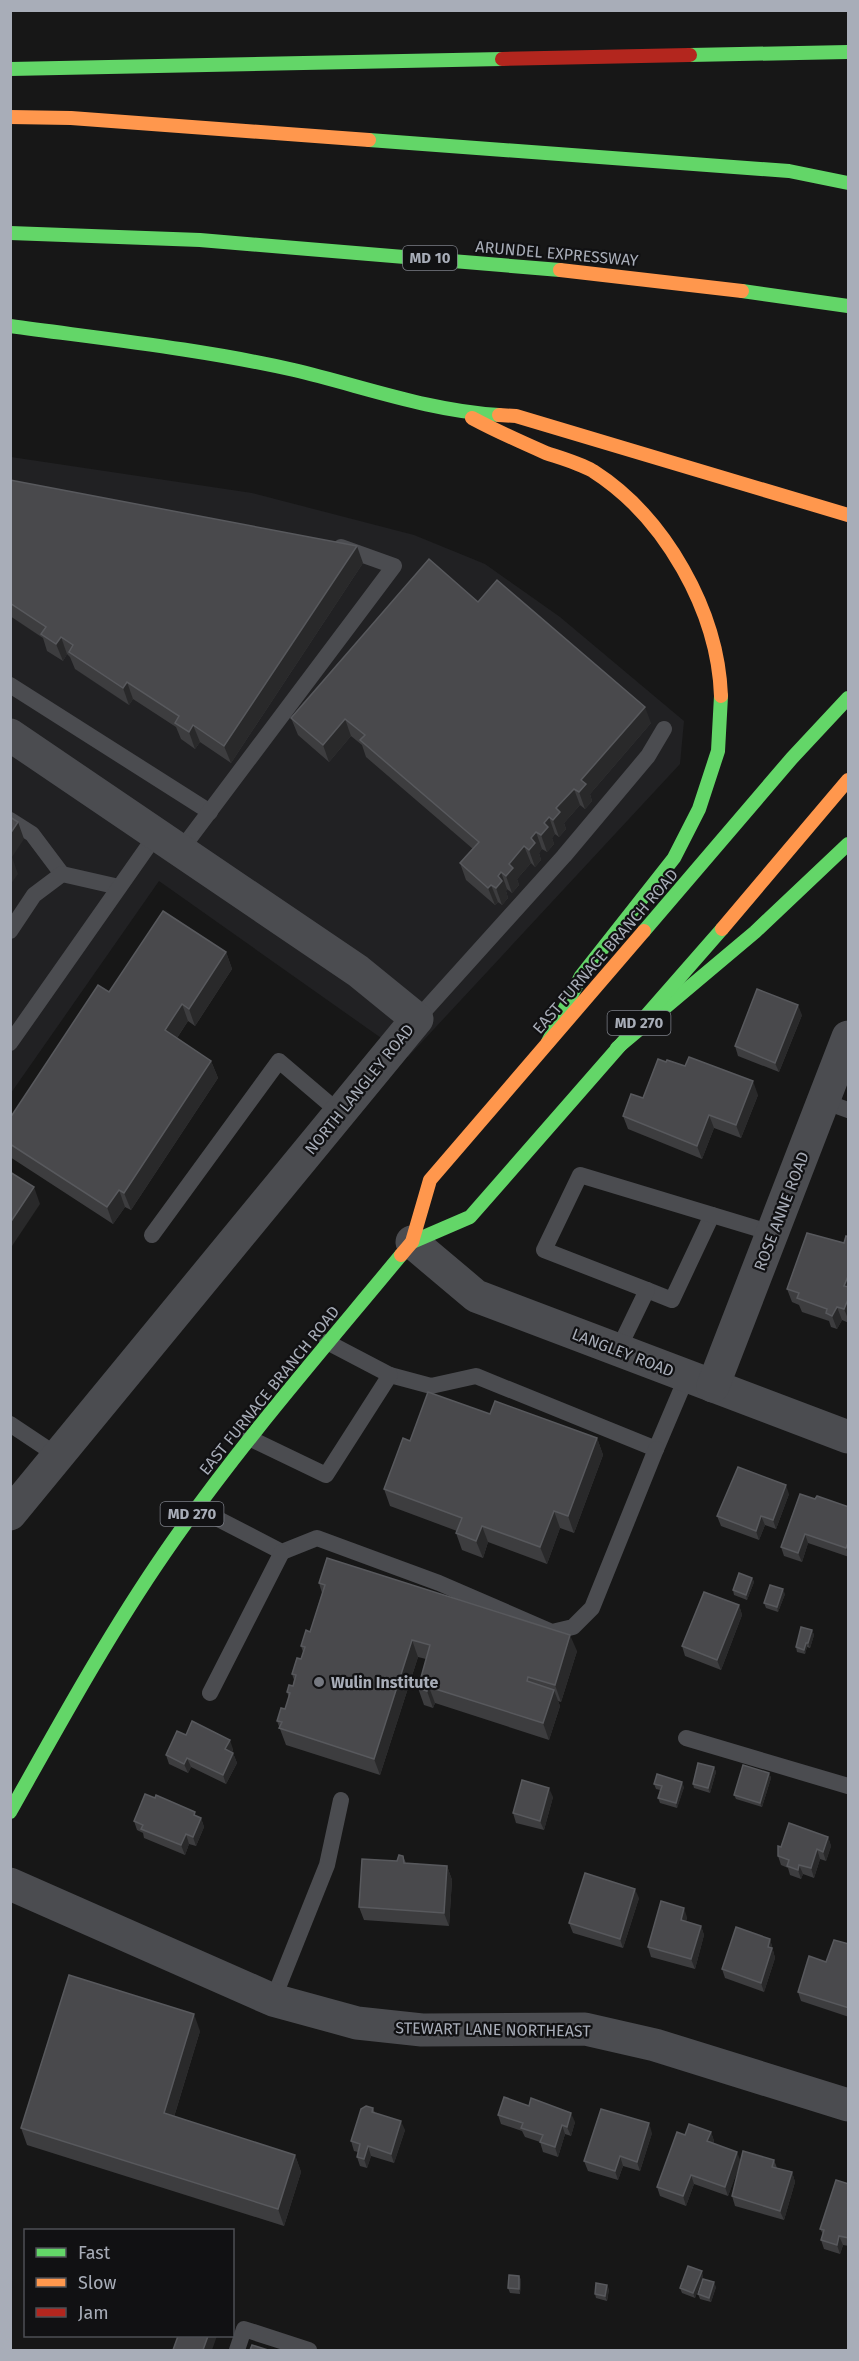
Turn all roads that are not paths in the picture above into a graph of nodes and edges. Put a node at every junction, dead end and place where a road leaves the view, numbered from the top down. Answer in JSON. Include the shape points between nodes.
{"nodes":[{"id":1,"x":849,"y":52,"type":"edge"},
{"id":2,"x":10,"y":69,"type":"edge"},
{"id":3,"x":10,"y":117,"type":"edge"},
{"id":4,"x":849,"y":183,"type":"edge"},
{"id":5,"x":10,"y":233,"type":"edge"},
{"id":6,"x":849,"y":306,"type":"edge"},
{"id":7,"x":10,"y":326,"type":"edge"},
{"id":8,"x":463,"y":413,"type":"junction"},
{"id":9,"x":849,"y":514,"type":"edge"},
{"id":10,"x":327,"y":544,"type":"edge"},
{"id":11,"x":10,"y":685,"type":"edge"},
{"id":12,"x":849,"y":698,"type":"edge"},
{"id":13,"x":664,"y":729,"type":"dead end"},
{"id":14,"x":10,"y":735,"type":"edge"},
{"id":15,"x":849,"y":780,"type":"edge"},
{"id":16,"x":210,"y":812,"type":"junction"},
{"id":17,"x":10,"y":820,"type":"edge"},
{"id":18,"x":168,"y":843,"type":"junction"},
{"id":19,"x":849,"y":844,"type":"edge"},
{"id":20,"x":62,"y":874,"type":"junction"},
{"id":21,"x":119,"y":887,"type":"junction"},
{"id":22,"x":10,"y":931,"type":"edge"},
{"id":23,"x":417,"y":1019,"type":"junction"},
{"id":24,"x":849,"y":1037,"type":"edge"},
{"id":25,"x":548,"y":1042,"type":"junction"},
{"id":26,"x":10,"y":1043,"type":"edge"},
{"id":27,"x":617,"y":1048,"type":"junction"},
{"id":28,"x":836,"y":1106,"type":"edge"},
{"id":29,"x":340,"y":1113,"type":"junction"},
{"id":30,"x":712,"y":1215,"type":"junction"},
{"id":31,"x":772,"y":1233,"type":"junction"},
{"id":32,"x":152,"y":1235,"type":"dead end"},
{"id":33,"x":412,"y":1242,"type":"junction"},
{"id":34,"x":647,"y":1290,"type":"junction"},
{"id":35,"x":327,"y":1342,"type":"junction"},
{"id":36,"x":618,"y":1350,"type":"junction"},
{"id":37,"x":390,"y":1375,"type":"junction"},
{"id":38,"x":700,"y":1381,"type":"junction"},
{"id":39,"x":10,"y":1424,"type":"edge"},
{"id":40,"x":849,"y":1437,"type":"edge"},
{"id":41,"x":249,"y":1438,"type":"junction"},
{"id":42,"x":656,"y":1449,"type":"junction"},
{"id":43,"x":58,"y":1456,"type":"junction"},
{"id":44,"x":196,"y":1508,"type":"junction"},
{"id":45,"x":10,"y":1514,"type":"edge"},
{"id":46,"x":282,"y":1552,"type":"junction"},
{"id":47,"x":210,"y":1693,"type":"dead end"},
{"id":48,"x":686,"y":1738,"type":"dead end"},
{"id":49,"x":849,"y":1786,"type":"edge"},
{"id":50,"x":340,"y":1800,"type":"dead end"},
{"id":51,"x":10,"y":1812,"type":"edge"},
{"id":52,"x":10,"y":1884,"type":"edge"},
{"id":53,"x":273,"y":2000,"type":"junction"},
{"id":54,"x":849,"y":2106,"type":"edge"},
{"id":55,"x":237,"y":2350,"type":"edge"},
{"id":56,"x":309,"y":2350,"type":"edge"}],
"edges":[{"from":1,"to":2,"type":"main road"},
{"from":3,"to":4,"type":"main road","via":[[71,118],[789,171]]},
{"from":5,"to":6,"type":"main road","name":"ARUNDEL EXPRESSWAY","number":"MD 10","via":[[85,233],[438,259],[633,277]]},
{"from":7,"to":8,"type":"main road","via":[[293,370]]},
{"from":8,"to":9,"type":"main road","via":[[516,416]]},
{"from":8,"to":25,"type":"main road","via":[[510,438],[592,471],[641,512],[666,540],[686,576],[712,634],[721,685],[718,751],[699,809],[674,858],[581,976]]},
{"from":10,"to":16,"type":"lane","via":[[394,566]]},
{"from":11,"to":16,"type":"lane"},
{"from":12,"to":25,"type":"main road","name":"EAST FURNACE BRANCH ROAD","number":"MD 270","via":[[792,758]]},
{"from":13,"to":23,"type":"lane","via":[[648,756],[564,856]]},
{"from":14,"to":18,"type":"street","name":"NORTH LANGLEY ROAD"},
{"from":15,"to":27,"type":"main road","name":"EAST FURNACE BRANCH ROAD","number":"MD 270"},
{"from":16,"to":18,"type":"lane"},
{"from":17,"to":20,"type":"lane","via":[[32,834]]},
{"from":18,"to":21,"type":"lane"},
{"from":18,"to":23,"type":"street","name":"NORTH LANGLEY ROAD","via":[[358,971]]},
{"from":19,"to":27,"type":"main road","via":[[755,932]]},
{"from":20,"to":21,"type":"lane"},
{"from":20,"to":22,"type":"lane","via":[[34,895]]},
{"from":21,"to":26,"type":"lane"},
{"from":23,"to":29,"type":"street","name":"NORTH LANGLEY ROAD"},
{"from":24,"to":28,"type":"street","name":"ROSE ANNE ROAD"},
{"from":25,"to":33,"type":"main road","name":"EAST FURNACE BRANCH ROAD","number":"MD 270","via":[[430,1180]]},
{"from":27,"to":33,"type":"main road","name":"EAST FURNACE BRANCH ROAD","number":"MD 270","via":[[470,1217]]},
{"from":28,"to":31,"type":"street","name":"ROSE ANNE ROAD"},
{"from":29,"to":32,"type":"lane","via":[[279,1061]]},
{"from":29,"to":43,"type":"street","name":"NORTH LANGLEY ROAD"},
{"from":30,"to":31,"type":"lane"},
{"from":30,"to":34,"type":"lane","via":[[672,1300]]},
{"from":30,"to":34,"type":"lane","via":[[580,1175],[544,1250]]},
{"from":31,"to":38,"type":"street","name":"ROSE ANNE ROAD"},
{"from":33,"to":35,"type":"main road","name":"EAST FURNACE BRANCH ROAD","number":"MD 270"},
{"from":33,"to":36,"type":"street","name":"LANGLEY ROAD","via":[[476,1296]]},
{"from":34,"to":36,"type":"lane"},
{"from":35,"to":37,"type":"lane"},
{"from":35,"to":41,"type":"main road","name":"EAST FURNACE BRANCH ROAD","number":"MD 270"},
{"from":36,"to":38,"type":"street","name":"LANGLEY ROAD"},
{"from":37,"to":41,"type":"lane","via":[[326,1475]]},
{"from":37,"to":42,"type":"lane","via":[[431,1386],[476,1376]]},
{"from":38,"to":40,"type":"street","name":"LANGLEY ROAD"},
{"from":38,"to":42,"type":"lane"},
{"from":39,"to":43,"type":"lane"},
{"from":41,"to":44,"type":"main road","name":"EAST FURNACE BRANCH ROAD","number":"MD 270"},
{"from":42,"to":46,"type":"lane","via":[[592,1608],[573,1628],[552,1632],[439,1583],[317,1538]]},
{"from":43,"to":45,"type":"street","name":"NORTH LANGLEY ROAD"},
{"from":44,"to":46,"type":"lane"},
{"from":44,"to":51,"type":"main road","name":"EAST FURNACE BRANCH ROAD","number":"MD 270","via":[[123,1614]]},
{"from":46,"to":47,"type":"lane"},
{"from":48,"to":49,"type":"lane"},
{"from":50,"to":53,"type":"lane","via":[[327,1865]]},
{"from":52,"to":53,"type":"street","name":"STEWART LANE NORTHEAST"},
{"from":53,"to":54,"type":"street","name":"STEWART LANE NORTHEAST","via":[[357,2023],[422,2030],[585,2029],[655,2045]]},
{"from":55,"to":56,"type":"lane","via":[[244,2329]]}]}
